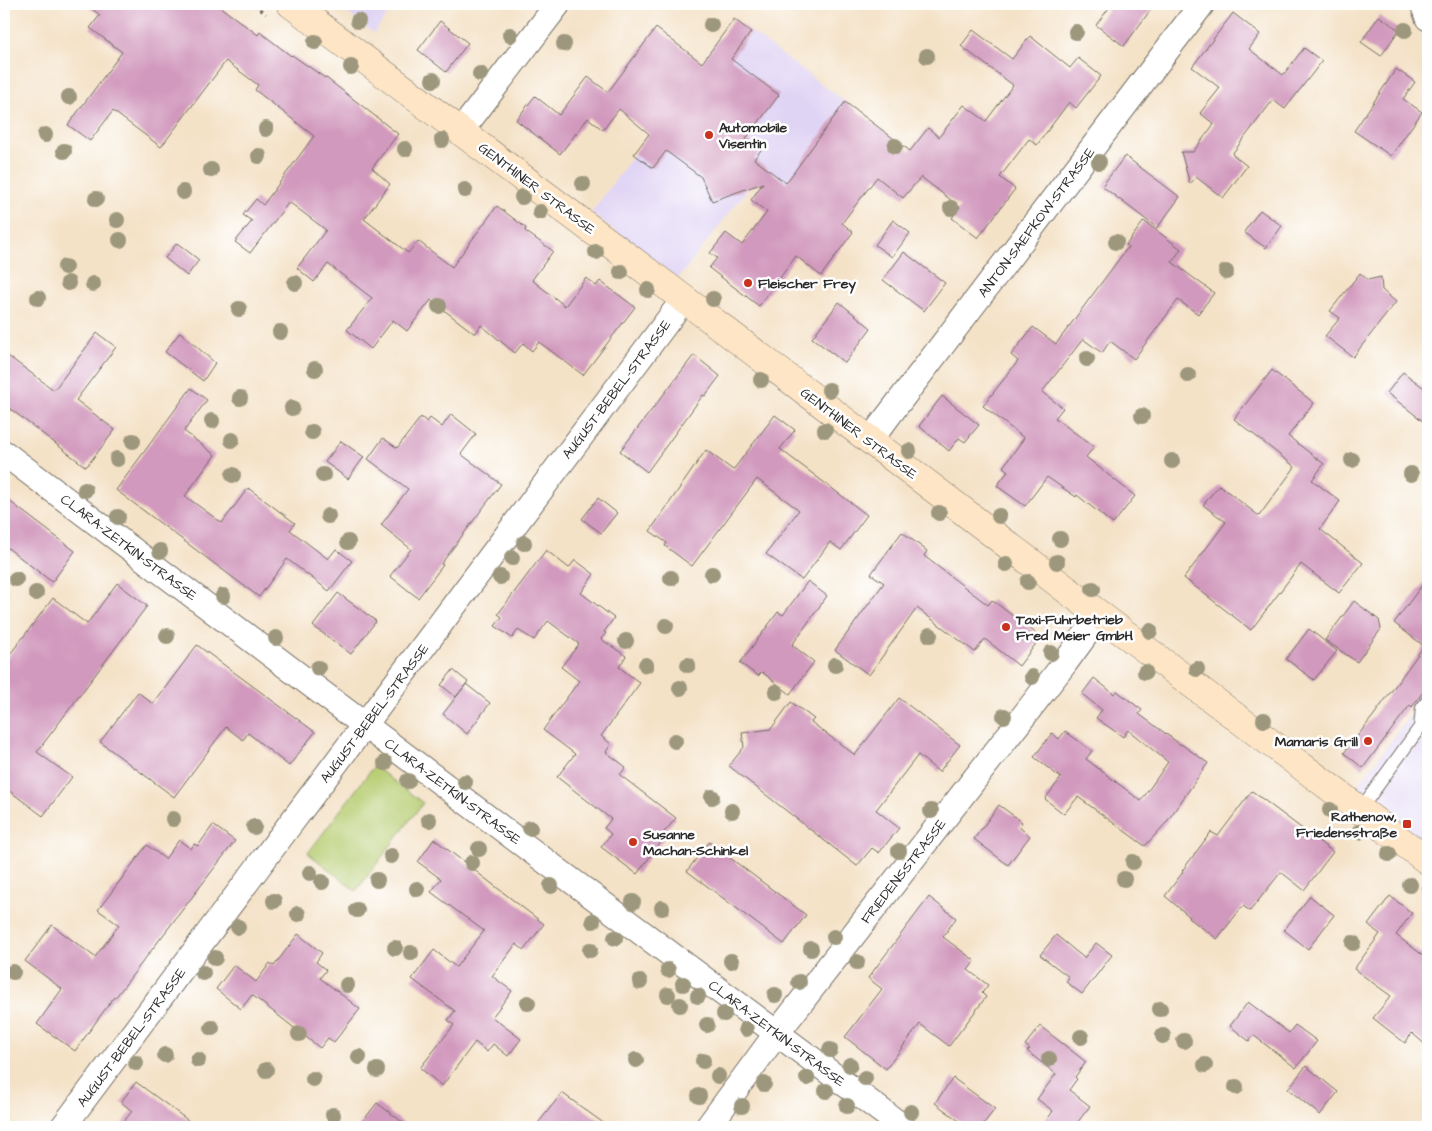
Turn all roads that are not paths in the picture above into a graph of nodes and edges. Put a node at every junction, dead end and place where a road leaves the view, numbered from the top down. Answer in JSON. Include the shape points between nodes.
{"nodes":[{"id":1,"x":291,"y":4,"type":"edge"},
{"id":2,"x":558,"y":4,"type":"edge"},
{"id":3,"x":1202,"y":4,"type":"edge"},
{"id":4,"x":1423,"y":4,"type":"edge"},
{"id":5,"x":1428,"y":18,"type":"edge"},
{"id":6,"x":461,"y":130,"type":"junction"},
{"id":7,"x":684,"y":299,"type":"junction"},
{"id":8,"x":870,"y":440,"type":"junction"},
{"id":9,"x":4,"y":453,"type":"edge"},
{"id":10,"x":1100,"y":615,"type":"junction"},
{"id":11,"x":1428,"y":700,"type":"edge"},
{"id":12,"x":365,"y":725,"type":"junction"},
{"id":13,"x":1360,"y":810,"type":"junction"},
{"id":14,"x":1428,"y":861,"type":"edge"},
{"id":15,"x":777,"y":1033,"type":"junction"},
{"id":16,"x":63,"y":1127,"type":"edge"},
{"id":17,"x":708,"y":1127,"type":"edge"},
{"id":18,"x":903,"y":1127,"type":"edge"}],
"edges":[{"from":1,"to":6,"type":"main road","name":"GENTHINER STRASSE"},
{"from":2,"to":6,"type":"street"},
{"from":3,"to":8,"type":"street","name":"ANTON-SAEFKOW-STRASSE"},
{"from":4,"to":5,"type":"street"},
{"from":6,"to":7,"type":"main road","name":"GENTHINER STRASSE"},
{"from":7,"to":8,"type":"main road","name":"GENTHINER STRASSE"},
{"from":7,"to":12,"type":"street","name":"AUGUST-BEBEL-STRASSE"},
{"from":8,"to":10,"type":"main road","name":"GENTHINER STRASSE"},
{"from":9,"to":12,"type":"street","name":"CLARA-ZETKIN-STRASSE"},
{"from":10,"to":13,"type":"main road","name":"GENTHINER STRASSE"},
{"from":10,"to":15,"type":"street","name":"FRIEDENSSTRASSE"},
{"from":11,"to":13,"type":"lane","via":[[1422,708],[1420,727]]},
{"from":12,"to":15,"type":"street","name":"CLARA-ZETKIN-STRASSE"},
{"from":12,"to":16,"type":"street","name":"AUGUST-BEBEL-STRASSE"},
{"from":13,"to":14,"type":"main road","name":"GENTHINER STRASSE"},
{"from":15,"to":17,"type":"street","name":"FRIEDENSSTRASSE"},
{"from":15,"to":18,"type":"street","name":"CLARA-ZETKIN-STRASSE"}]}
